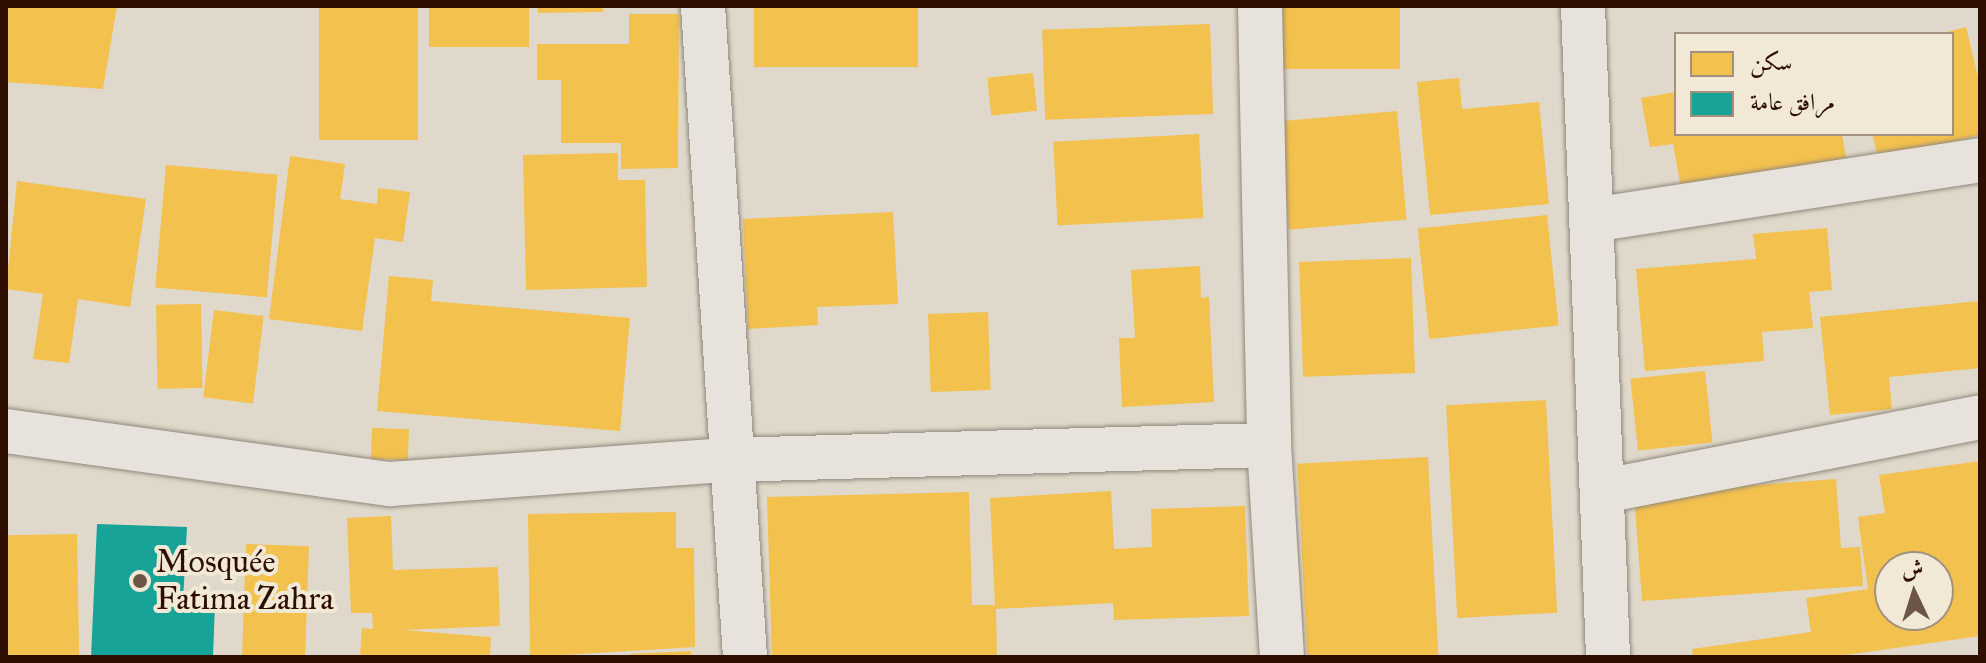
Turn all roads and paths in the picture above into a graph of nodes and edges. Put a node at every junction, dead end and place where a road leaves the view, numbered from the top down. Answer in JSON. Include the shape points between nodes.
{"nodes":[{"id":1,"x":703,"y":6,"type":"edge"},
{"id":2,"x":1260,"y":6,"type":"edge"},
{"id":3,"x":1583,"y":6,"type":"edge"},
{"id":4,"x":1980,"y":160,"type":"edge"},
{"id":5,"x":1593,"y":220,"type":"junction"},
{"id":6,"x":1980,"y":417,"type":"edge"},
{"id":7,"x":6,"y":431,"type":"edge"},
{"id":8,"x":1269,"y":445,"type":"junction"},
{"id":9,"x":727,"y":460,"type":"junction"},
{"id":10,"x":1604,"y":491,"type":"junction"},
{"id":11,"x":745,"y":657,"type":"edge"},
{"id":12,"x":1282,"y":657,"type":"edge"},
{"id":13,"x":1608,"y":657,"type":"edge"}],
"edges":[{"from":1,"to":9,"type":"street"},
{"from":2,"to":8,"type":"street"},
{"from":3,"to":5,"type":"street"},
{"from":4,"to":5,"type":"street"},
{"from":5,"to":10,"type":"street"},
{"from":6,"to":10,"type":"street"},
{"from":7,"to":9,"type":"street","via":[[390,484]]},
{"from":8,"to":9,"type":"street"},
{"from":8,"to":12,"type":"street"},
{"from":9,"to":11,"type":"street"},
{"from":10,"to":13,"type":"street"}]}
